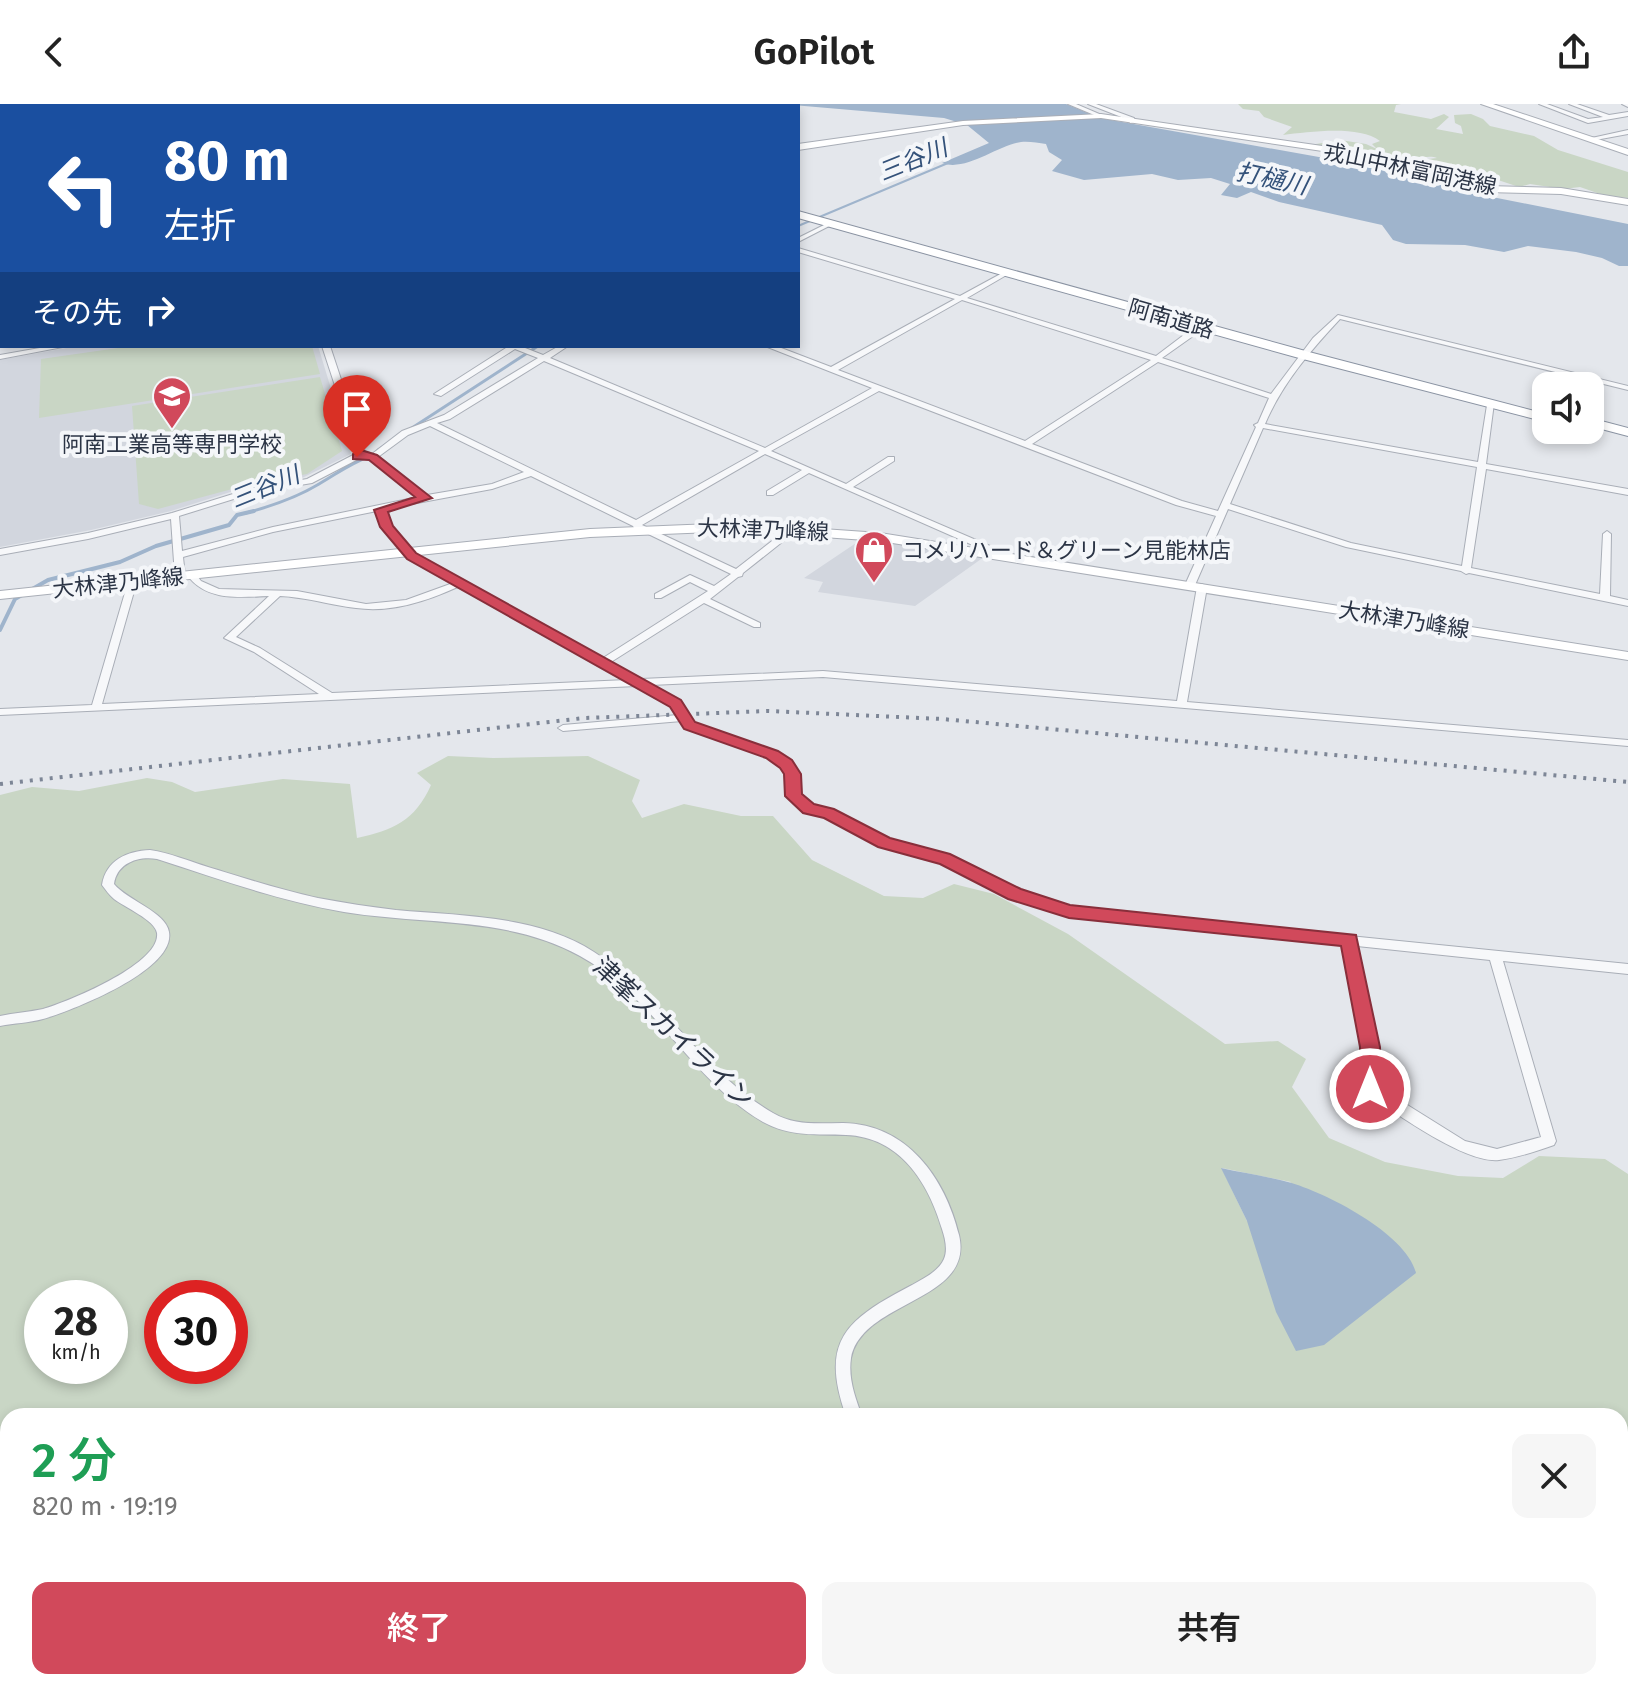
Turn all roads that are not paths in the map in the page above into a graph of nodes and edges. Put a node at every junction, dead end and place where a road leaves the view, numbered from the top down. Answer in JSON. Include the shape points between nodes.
{"nodes":[{"id":1,"x":1071,"y":104,"type":"edge"},
{"id":2,"x":1091,"y":104,"type":"edge"},
{"id":3,"x":1485,"y":104,"type":"edge"},
{"id":4,"x":1542,"y":104,"type":"edge"},
{"id":5,"x":1572,"y":104,"type":"edge"},
{"id":6,"x":1628,"y":114,"type":"edge"},
{"id":7,"x":1100,"y":116,"type":"junction"},
{"id":8,"x":1609,"y":117,"type":"junction"},
{"id":9,"x":1132,"y":122,"type":"junction"},
{"id":10,"x":1628,"y":132,"type":"edge"},
{"id":11,"x":1590,"y":139,"type":"junction"},
{"id":12,"x":800,"y":147,"type":"edge"},
{"id":13,"x":1628,"y":152,"type":"edge"},
{"id":14,"x":1628,"y":202,"type":"edge"},
{"id":15,"x":802,"y":213,"type":"edge"},
{"id":16,"x":830,"y":221,"type":"junction"},
{"id":17,"x":800,"y":239,"type":"edge"},
{"id":18,"x":800,"y":251,"type":"edge"},
{"id":19,"x":1008,"y":272,"type":"junction"},
{"id":20,"x":964,"y":299,"type":"junction"},
{"id":21,"x":1200,"y":327,"type":"junction"},
{"id":22,"x":52,"y":348,"type":"edge"},
{"id":23,"x":327,"y":348,"type":"edge"},
{"id":24,"x":514,"y":348,"type":"edge"},
{"id":25,"x":518,"y":348,"type":"edge"},
{"id":26,"x":560,"y":348,"type":"edge"},
{"id":27,"x":774,"y":348,"type":"edge"},
{"id":28,"x":1307,"y":352,"type":"junction"},
{"id":29,"x":0,"y":357,"type":"edge"},
{"id":30,"x":542,"y":358,"type":"junction"},
{"id":31,"x":1157,"y":359,"type":"junction"},
{"id":32,"x":832,"y":370,"type":"junction"},
{"id":33,"x":878,"y":388,"type":"junction"},
{"id":34,"x":1628,"y":388,"type":"edge"},
{"id":35,"x":438,"y":394,"type":"dead end"},
{"id":36,"x":1273,"y":397,"type":"junction"},
{"id":37,"x":1491,"y":405,"type":"junction"},
{"id":38,"x":1532,"y":408,"type":"edge"},
{"id":39,"x":1532,"y":415,"type":"edge"},
{"id":40,"x":432,"y":424,"type":"junction"},
{"id":41,"x":1258,"y":425,"type":"junction"},
{"id":42,"x":1604,"y":426,"type":"edge"},
{"id":43,"x":1628,"y":432,"type":"edge"},
{"id":44,"x":1604,"y":433,"type":"edge"},
{"id":45,"x":1628,"y":439,"type":"edge"},
{"id":46,"x":1026,"y":444,"type":"junction"},
{"id":47,"x":764,"y":451,"type":"junction"},
{"id":48,"x":368,"y":456,"type":"junction"},
{"id":49,"x":891,"y":459,"type":"dead end"},
{"id":50,"x":1482,"y":466,"type":"junction"},
{"id":51,"x":809,"y":470,"type":"junction"},
{"id":52,"x":530,"y":473,"type":"junction"},
{"id":53,"x":847,"y":487,"type":"junction"},
{"id":54,"x":1628,"y":492,"type":"edge"},
{"id":55,"x":770,"y":493,"type":"dead end"},
{"id":56,"x":425,"y":498,"type":"junction"},
{"id":57,"x":381,"y":510,"type":"junction"},
{"id":58,"x":1224,"y":510,"type":"junction"},
{"id":59,"x":175,"y":515,"type":"junction"},
{"id":60,"x":639,"y":527,"type":"junction"},
{"id":61,"x":793,"y":529,"type":"junction"},
{"id":62,"x":1607,"y":534,"type":"dead end"},
{"id":63,"x":0,"y":552,"type":"edge"},
{"id":64,"x":408,"y":552,"type":"junction"},
{"id":65,"x":992,"y":554,"type":"junction"},
{"id":66,"x":180,"y":555,"type":"junction"},
{"id":67,"x":1466,"y":571,"type":"junction"},
{"id":68,"x":739,"y":574,"type":"junction"},
{"id":69,"x":186,"y":576,"type":"junction"},
{"id":70,"x":132,"y":581,"type":"junction"},
{"id":71,"x":460,"y":583,"type":"junction"},
{"id":72,"x":1196,"y":586,"type":"junction"},
{"id":73,"x":716,"y":591,"type":"junction"},
{"id":74,"x":278,"y":593,"type":"junction"},
{"id":75,"x":0,"y":595,"type":"edge"},
{"id":76,"x":658,"y":596,"type":"dead end"},
{"id":77,"x":704,"y":599,"type":"junction"},
{"id":78,"x":1605,"y":599,"type":"junction"},
{"id":79,"x":1628,"y":603,"type":"edge"},
{"id":80,"x":757,"y":625,"type":"dead end"},
{"id":81,"x":1628,"y":656,"type":"edge"},
{"id":82,"x":603,"y":663,"type":"junction"},
{"id":83,"x":637,"y":682,"type":"junction"},
{"id":84,"x":329,"y":696,"type":"junction"},
{"id":85,"x":1182,"y":703,"type":"junction"},
{"id":86,"x":96,"y":707,"type":"junction"},
{"id":87,"x":0,"y":712,"type":"edge"},
{"id":88,"x":683,"y":718,"type":"junction"},
{"id":89,"x":563,"y":728,"type":"dead end"},
{"id":90,"x":1628,"y":743,"type":"edge"},
{"id":91,"x":1350,"y":940,"type":"junction"},
{"id":92,"x":1495,"y":954,"type":"junction"},
{"id":93,"x":1628,"y":969,"type":"edge"},
{"id":94,"x":0,"y":1021,"type":"edge"},
{"id":95,"x":852,"y":1408,"type":"edge"}],
"edges":[{"from":1,"to":7,"type":"street"},
{"from":2,"to":9,"type":"street"},
{"from":3,"to":11,"type":"main road"},
{"from":4,"to":8,"type":"street","via":[[1588,121]]},
{"from":5,"to":8,"type":"street"},
{"from":6,"to":8,"type":"street"},
{"from":7,"to":9,"type":"main road","name":"戎山中林富岡港線"},
{"from":7,"to":12,"type":"main road","name":"戎山中林富岡港線","via":[[963,123]]},
{"from":9,"to":14,"type":"main road","name":"戎山中林富岡港線","via":[[1364,155],[1486,189],[1561,191]]},
{"from":10,"to":11,"type":"street"},
{"from":11,"to":13,"type":"main road"},
{"from":15,"to":16,"type":"highway","name":"阿南道路"},
{"from":16,"to":17,"type":"street"},
{"from":16,"to":19,"type":"highway","name":"阿南道路"},
{"from":16,"to":28,"type":"highway","name":"阿南道路"},
{"from":18,"to":20,"type":"street"},
{"from":19,"to":20,"type":"street"},
{"from":19,"to":21,"type":"highway","name":"阿南道路"},
{"from":20,"to":31,"type":"street"},
{"from":20,"to":32,"type":"street"},
{"from":21,"to":28,"type":"highway","name":"阿南道路"},
{"from":21,"to":31,"type":"street"},
{"from":22,"to":29,"type":"street"},
{"from":23,"to":48,"type":"street"},
{"from":24,"to":35,"type":"street"},
{"from":25,"to":30,"type":"street"},
{"from":26,"to":30,"type":"street"},
{"from":27,"to":32,"type":"street"},
{"from":28,"to":34,"type":"street","via":[[1338,317]]},
{"from":28,"to":36,"type":"street"},
{"from":28,"to":37,"type":"highway","name":"阿南道路"},
{"from":28,"to":38,"type":"highway","name":"阿南道路"},
{"from":30,"to":40,"type":"street"},
{"from":30,"to":47,"type":"street"},
{"from":31,"to":36,"type":"street"},
{"from":31,"to":46,"type":"street"},
{"from":32,"to":33,"type":"street"},
{"from":33,"to":46,"type":"street"},
{"from":33,"to":47,"type":"street"},
{"from":36,"to":41,"type":"street"},
{"from":37,"to":39,"type":"highway","name":"阿南道路"},
{"from":37,"to":50,"type":"street"},
{"from":40,"to":48,"type":"street","via":[[405,433]]},
{"from":40,"to":52,"type":"street"},
{"from":41,"to":50,"type":"street"},
{"from":41,"to":58,"type":"street"},
{"from":42,"to":43,"type":"highway"},
{"from":44,"to":45,"type":"highway"},
{"from":46,"to":58,"type":"street","via":[[1179,503]]},
{"from":47,"to":51,"type":"street"},
{"from":47,"to":60,"type":"street"},
{"from":48,"to":56,"type":"street"},
{"from":48,"to":59,"type":"street","via":[[309,481],[240,494]]},
{"from":49,"to":53,"type":"street"},
{"from":50,"to":54,"type":"street"},
{"from":50,"to":67,"type":"street"},
{"from":51,"to":53,"type":"street"},
{"from":51,"to":55,"type":"street"},
{"from":52,"to":56,"type":"street","via":[[497,487]]},
{"from":52,"to":60,"type":"street"},
{"from":53,"to":65,"type":"street"},
{"from":56,"to":57,"type":"street"},
{"from":57,"to":64,"type":"street","via":[[387,527]]},
{"from":57,"to":66,"type":"street","via":[[316,519]]},
{"from":58,"to":67,"type":"street"},
{"from":58,"to":72,"type":"street"},
{"from":59,"to":63,"type":"street"},
{"from":59,"to":66,"type":"street"},
{"from":60,"to":61,"type":"main road","name":"大林津乃峰線"},
{"from":60,"to":64,"type":"main road","name":"大林津乃峰線"},
{"from":60,"to":68,"type":"street"},
{"from":61,"to":65,"type":"main road","name":"大林津乃峰線"},
{"from":61,"to":68,"type":"street"},
{"from":62,"to":78,"type":"street"},
{"from":64,"to":69,"type":"main road","name":"大林津乃峰線"},
{"from":64,"to":71,"type":"street"},
{"from":65,"to":72,"type":"main road","name":"大林津乃峰線"},
{"from":66,"to":69,"type":"street"},
{"from":67,"to":78,"type":"street"},
{"from":68,"to":73,"type":"street"},
{"from":69,"to":70,"type":"main road","name":"大林津乃峰線"},
{"from":69,"to":74,"type":"street","via":[[210,590]]},
{"from":70,"to":75,"type":"main road","name":"大林津乃峰線"},
{"from":70,"to":86,"type":"street"},
{"from":71,"to":74,"type":"street","via":[[409,602],[373,606]]},
{"from":71,"to":82,"type":"street"},
{"from":72,"to":81,"type":"main road","name":"大林津乃峰線"},
{"from":72,"to":85,"type":"street"},
{"from":73,"to":76,"type":"street","via":[[690,578]]},
{"from":73,"to":77,"type":"street"},
{"from":74,"to":84,"type":"street","via":[[229,638]]},
{"from":77,"to":80,"type":"street"},
{"from":77,"to":82,"type":"street"},
{"from":78,"to":79,"type":"street"},
{"from":82,"to":83,"type":"street"},
{"from":83,"to":84,"type":"street"},
{"from":83,"to":85,"type":"street","via":[[823,674]]},
{"from":83,"to":88,"type":"street","via":[[676,703]]},
{"from":84,"to":86,"type":"street"},
{"from":85,"to":90,"type":"street"},
{"from":86,"to":87,"type":"street"},
{"from":88,"to":89,"type":"street"},
{"from":88,"to":91,"type":"street","via":[[786,764],[793,774],[793,796],[809,809],[884,842],[944,858],[1015,894],[1069,912]]},
{"from":91,"to":92,"type":"street"},
{"from":91,"to":92,"type":"street","via":[[1370,1047],[1370,1089],[1460,1145],[1497,1155],[1549,1141]]},
{"from":92,"to":93,"type":"street"},
{"from":94,"to":95,"type":"street","name":"津峯スカイライン","via":[[72,1004],[138,969],[159,951],[161,926],[108,885],[116,866],[143,853],[295,899],[503,925],[585,952],[614,972],[717,1076],[766,1117],[803,1131],[846,1129],[880,1136],[914,1158],[927,1174],[952,1235],[952,1260],[935,1279],[851,1334],[841,1364]]}]}
